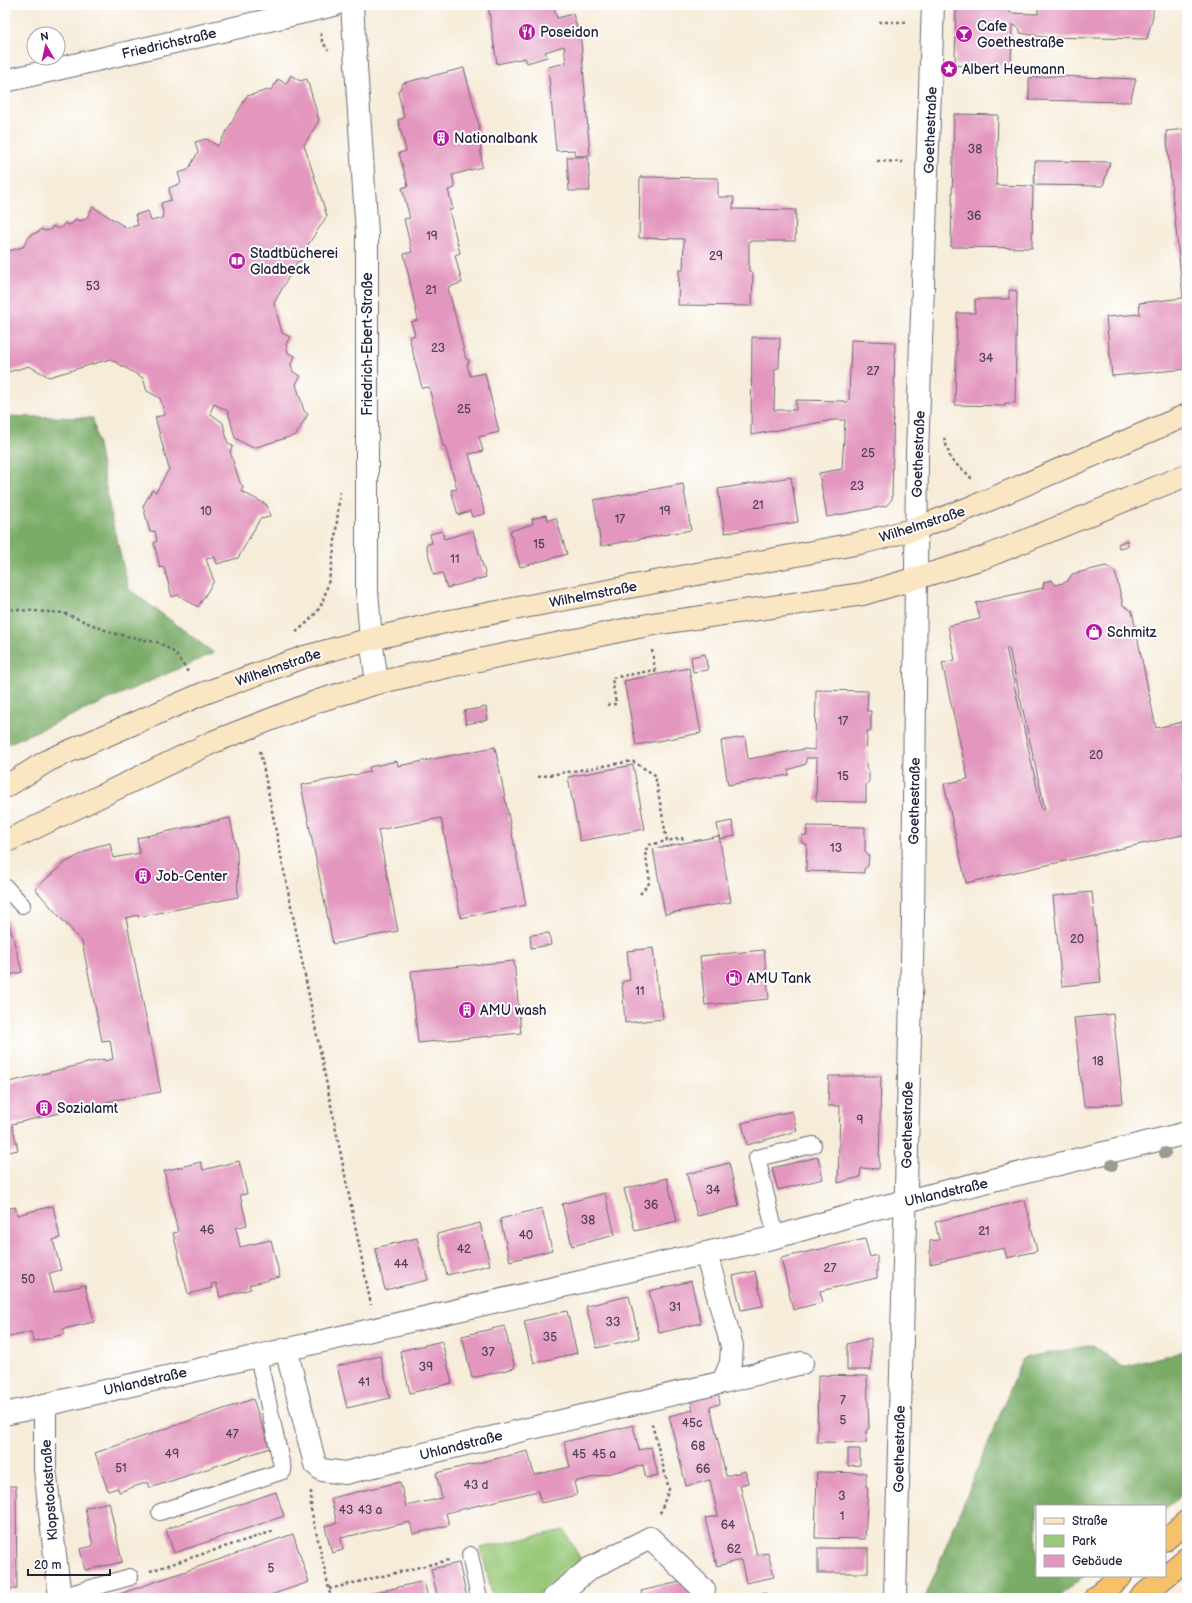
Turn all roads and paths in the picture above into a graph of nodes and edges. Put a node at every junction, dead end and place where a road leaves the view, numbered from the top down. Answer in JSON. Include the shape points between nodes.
{"nodes":[{"id":1,"x":334,"y":5,"type":"edge"},
{"id":2,"x":352,"y":5,"type":"edge"},
{"id":3,"x":933,"y":5,"type":"edge"},
{"id":4,"x":328,"y":49,"type":"dead end"},
{"id":5,"x":329,"y":57,"type":"dead end"},
{"id":6,"x":5,"y":81,"type":"edge"},
{"id":7,"x":1187,"y":415,"type":"edge"},
{"id":8,"x":944,"y":436,"type":"dead end"},
{"id":9,"x":1187,"y":475,"type":"edge"},
{"id":10,"x":341,"y":487,"type":"dead end"},
{"id":11,"x":976,"y":505,"type":"junction"},
{"id":12,"x":915,"y":529,"type":"junction"},
{"id":13,"x":916,"y":578,"type":"junction"},
{"id":14,"x":321,"y":605,"type":"dead end"},
{"id":15,"x":5,"y":609,"type":"edge"},
{"id":16,"x":371,"y":639,"type":"junction"},
{"id":17,"x":656,"y":674,"type":"dead end"},
{"id":18,"x":192,"y":678,"type":"dead end"},
{"id":19,"x":377,"y":683,"type":"junction"},
{"id":20,"x":607,"y":705,"type":"dead end"},
{"id":21,"x":260,"y":747,"type":"dead end"},
{"id":22,"x":538,"y":777,"type":"dead end"},
{"id":23,"x":5,"y":787,"type":"edge"},
{"id":24,"x":667,"y":841,"type":"junction"},
{"id":25,"x":5,"y":842,"type":"edge"},
{"id":26,"x":683,"y":843,"type":"dead end"},
{"id":27,"x":5,"y":887,"type":"edge"},
{"id":28,"x":640,"y":894,"type":"dead end"},
{"id":29,"x":22,"y":905,"type":"dead end"},
{"id":30,"x":1187,"y":1133,"type":"edge"},
{"id":31,"x":813,"y":1145,"type":"dead end"},
{"id":32,"x":906,"y":1201,"type":"junction"},
{"id":33,"x":776,"y":1237,"type":"junction"},
{"id":34,"x":706,"y":1253,"type":"junction"},
{"id":35,"x":376,"y":1329,"type":"junction"},
{"id":36,"x":286,"y":1349,"type":"junction"},
{"id":37,"x":258,"y":1356,"type":"junction"},
{"id":38,"x":802,"y":1363,"type":"dead end"},
{"id":39,"x":723,"y":1382,"type":"junction"},
{"id":40,"x":646,"y":1400,"type":"junction"},
{"id":41,"x":45,"y":1405,"type":"junction"},
{"id":42,"x":5,"y":1414,"type":"edge"},
{"id":43,"x":322,"y":1470,"type":"junction"},
{"id":44,"x":160,"y":1512,"type":"dead end"},
{"id":45,"x":1187,"y":1521,"type":"edge"},
{"id":46,"x":274,"y":1532,"type":"dead end"},
{"id":47,"x":650,"y":1538,"type":"junction"},
{"id":48,"x":1166,"y":1539,"type":"edge"},
{"id":49,"x":470,"y":1555,"type":"joint"},
{"id":50,"x":1187,"y":1558,"type":"edge"},
{"id":51,"x":1166,"y":1576,"type":"edge"},
{"id":52,"x":130,"y":1577,"type":"joint"},
{"id":53,"x":1121,"y":1577,"type":"edge"},
{"id":54,"x":1165,"y":1577,"type":"edge"},
{"id":55,"x":329,"y":1589,"type":"junction"},
{"id":56,"x":704,"y":1590,"type":"dead end"},
{"id":57,"x":60,"y":1598,"type":"edge"},
{"id":58,"x":331,"y":1598,"type":"edge"},
{"id":59,"x":479,"y":1598,"type":"edge"},
{"id":60,"x":554,"y":1598,"type":"edge"},
{"id":61,"x":895,"y":1598,"type":"edge"},
{"id":62,"x":1095,"y":1598,"type":"edge"},
{"id":63,"x":1140,"y":1598,"type":"edge"}],
"edges":[{"from":1,"to":6,"type":"street","name":"Friedrichstraße"},
{"from":2,"to":16,"type":"street","name":"Friedrich-Ebert-Straße","via":[[367,234],[367,591]]},
{"from":3,"to":12,"type":"street","name":"Goethestraße"},
{"from":4,"to":5,"type":"path"},
{"from":7,"to":11,"type":"main road","name":"Wilhelmstraße"},
{"from":8,"to":11,"type":"path","via":[[951,460],[970,476]]},
{"from":9,"to":13,"type":"main road","via":[[983,558]]},
{"from":10,"to":14,"type":"path","via":[[328,581]]},
{"from":11,"to":12,"type":"main road","name":"Wilhelmstraße"},
{"from":12,"to":13,"type":"street","name":"Goethestraße"},
{"from":12,"to":16,"type":"main road","name":"Wilhelmstraße","via":[[865,542],[445,622]]},
{"from":13,"to":19,"type":"main road","via":[[863,594],[654,624]]},
{"from":13,"to":32,"type":"street","name":"Goethestraße","via":[[913,923]]},
{"from":15,"to":18,"type":"path","via":[[64,613],[112,633],[160,643],[175,653]]},
{"from":16,"to":19,"type":"street","name":"Friedrich-Ebert-Straße"},
{"from":16,"to":23,"type":"main road","name":"Wilhelmstraße","via":[[304,657],[202,694],[49,760]]},
{"from":17,"to":20,"type":"path","via":[[656,670],[612,678],[616,704]]},
{"from":19,"to":25,"type":"main road","via":[[318,701],[213,742]]},
{"from":21,"to":35,"type":"path"},
{"from":22,"to":24,"type":"path","via":[[632,761],[655,775]]},
{"from":24,"to":26,"type":"path","via":[[682,838]]},
{"from":24,"to":28,"type":"path","via":[[649,845],[644,851],[650,882]]},
{"from":27,"to":29,"type":"lane"},
{"from":30,"to":32,"type":"street","name":"Uhlandstraße"},
{"from":31,"to":33,"type":"lane","via":[[757,1158]]},
{"from":32,"to":33,"type":"street","name":"Uhlandstraße"},
{"from":32,"to":61,"type":"street","name":"Goethestraße"},
{"from":33,"to":34,"type":"street","name":"Uhlandstraße"},
{"from":34,"to":35,"type":"street","name":"Uhlandstraße"},
{"from":34,"to":39,"type":"street","via":[[732,1346],[730,1363]]},
{"from":35,"to":36,"type":"street","name":"Uhlandstraße"},
{"from":36,"to":37,"type":"street","name":"Uhlandstraße"},
{"from":36,"to":43,"type":"street","via":[[315,1464]]},
{"from":37,"to":41,"type":"street","name":"Uhlandstraße"},
{"from":37,"to":44,"type":"lane","via":[[283,1471]]},
{"from":38,"to":39,"type":"street","name":"Uhlandstraße"},
{"from":39,"to":40,"type":"street","name":"Uhlandstraße"},
{"from":40,"to":43,"type":"street","name":"Uhlandstraße","via":[[345,1473]]},
{"from":40,"to":47,"type":"path","via":[[669,1489]]},
{"from":41,"to":42,"type":"street","name":"Uhlandstraße"},
{"from":41,"to":57,"type":"street","name":"Klopstockstraße","via":[[45,1469]]},
{"from":43,"to":55,"type":"path","via":[[311,1485],[311,1509]]},
{"from":45,"to":48,"type":"highway"},
{"from":46,"to":52,"type":"path"},
{"from":47,"to":56,"type":"street"},
{"from":47,"to":60,"type":"street","via":[[589,1569]]},
{"from":49,"to":55,"type":"path"},
{"from":49,"to":59,"type":"lane"},
{"from":50,"to":51,"type":"highway"},
{"from":52,"to":57,"type":"lane"},
{"from":53,"to":62,"type":"highway"},
{"from":54,"to":63,"type":"highway"},
{"from":55,"to":58,"type":"path"}]}
